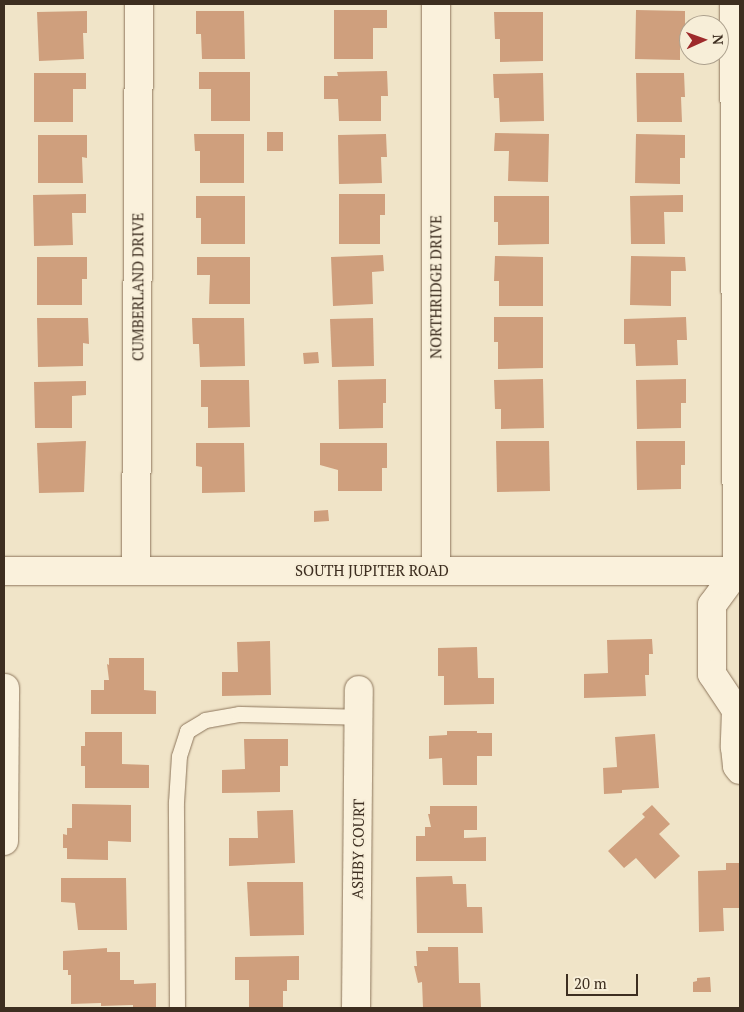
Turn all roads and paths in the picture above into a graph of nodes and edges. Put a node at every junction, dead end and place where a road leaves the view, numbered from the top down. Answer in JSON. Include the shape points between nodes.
{"nodes":[{"id":1,"x":139,"y":4,"type":"edge"},
{"id":2,"x":436,"y":4,"type":"edge"},
{"id":3,"x":734,"y":4,"type":"edge"},
{"id":4,"x":4,"y":571,"type":"edge"},
{"id":5,"x":136,"y":571,"type":"junction"},
{"id":6,"x":436,"y":571,"type":"junction"},
{"id":7,"x":739,"y":572,"type":"edge"},
{"id":8,"x":360,"y":690,"type":"dead end"},
{"id":9,"x":4,"y":705,"type":"edge"},
{"id":10,"x":738,"y":708,"type":"edge"},
{"id":11,"x":359,"y":717,"type":"junction"},
{"id":12,"x":740,"y":770,"type":"edge"},
{"id":13,"x":4,"y":840,"type":"edge"},
{"id":14,"x":177,"y":1008,"type":"edge"},
{"id":15,"x":356,"y":1008,"type":"edge"}],
"edges":[{"from":1,"to":5,"type":"street","name":"CUMBERLAND DRIVE"},
{"from":2,"to":6,"type":"street","name":"NORTHRIDGE DRIVE"},
{"from":3,"to":7,"type":"street"},
{"from":4,"to":5,"type":"street","name":"SOUTH JUPITER ROAD"},
{"from":5,"to":6,"type":"street","name":"SOUTH JUPITER ROAD"},
{"from":6,"to":7,"type":"street","name":"SOUTH JUPITER ROAD"},
{"from":7,"to":10,"type":"street","via":[[712,604],[712,674]]},
{"from":8,"to":11,"type":"street","name":"ASHBY COURT"},
{"from":9,"to":13,"type":"street"},
{"from":10,"to":12,"type":"street","via":[[735,747]]},
{"from":11,"to":14,"type":"lane","via":[[239,714],[205,720],[187,731],[179,756],[176,802]]},
{"from":11,"to":15,"type":"street","name":"ASHBY COURT"}]}
